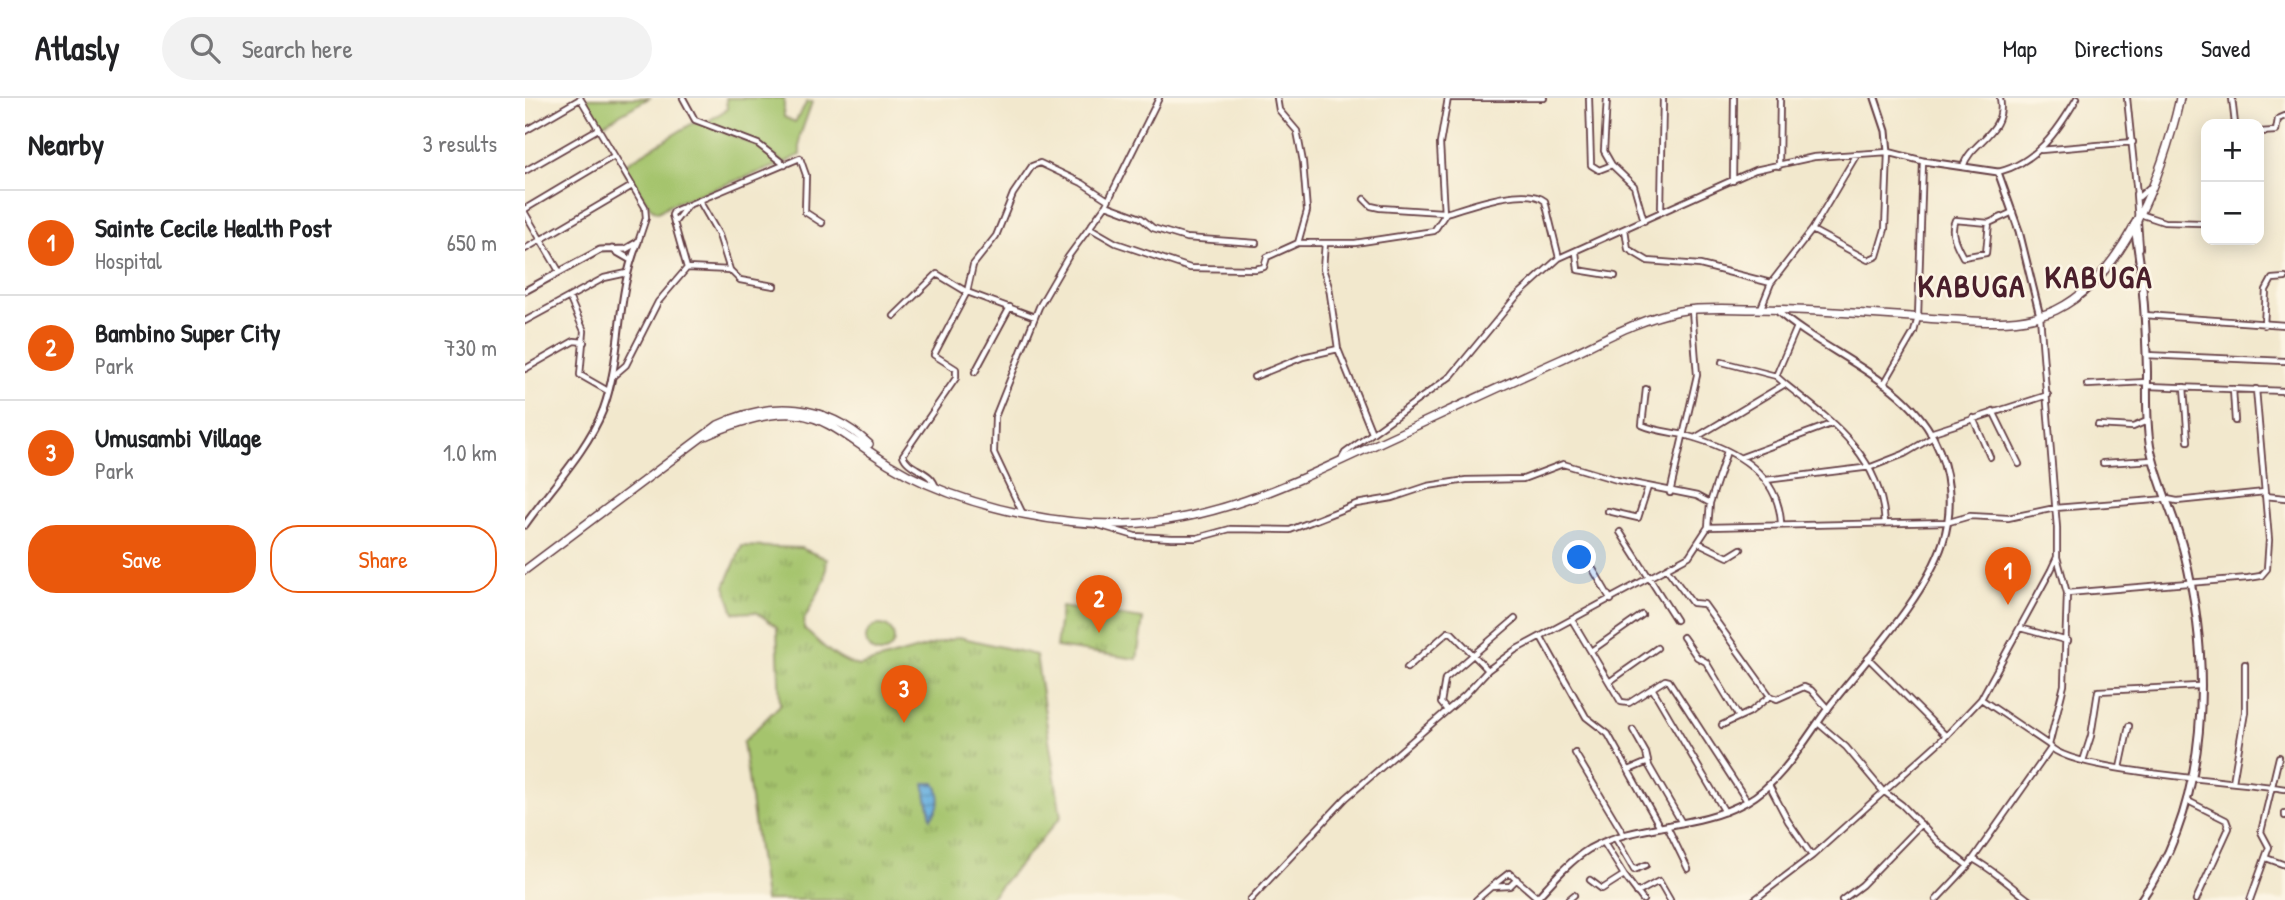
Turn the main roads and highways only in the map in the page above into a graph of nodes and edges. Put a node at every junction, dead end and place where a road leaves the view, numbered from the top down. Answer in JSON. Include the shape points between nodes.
{"nodes":[{"id":1,"x":2180,"y":98,"type":"edge"},
{"id":2,"x":2133,"y":222,"type":"junction"},
{"id":3,"x":525,"y":570,"type":"edge"},
{"id":4,"x":2141,"y":900,"type":"edge"}],
"edges":[{"from":1,"to":2,"type":"highway","via":[[2169,144]]},
{"from":2,"to":3,"type":"highway","via":[[2091,285],[2041,316],[2007,322],[1775,309],[1692,310],[1612,336],[1293,483],[1217,510],[1170,520],[1091,523],[1022,512],[936,488],[886,459],[840,422],[798,408],[769,408],[719,425]]},
{"from":2,"to":4,"type":"main road","via":[[2144,315],[2147,421],[2153,460],[2184,553],[2199,686],[2188,800],[2171,847]]}]}
